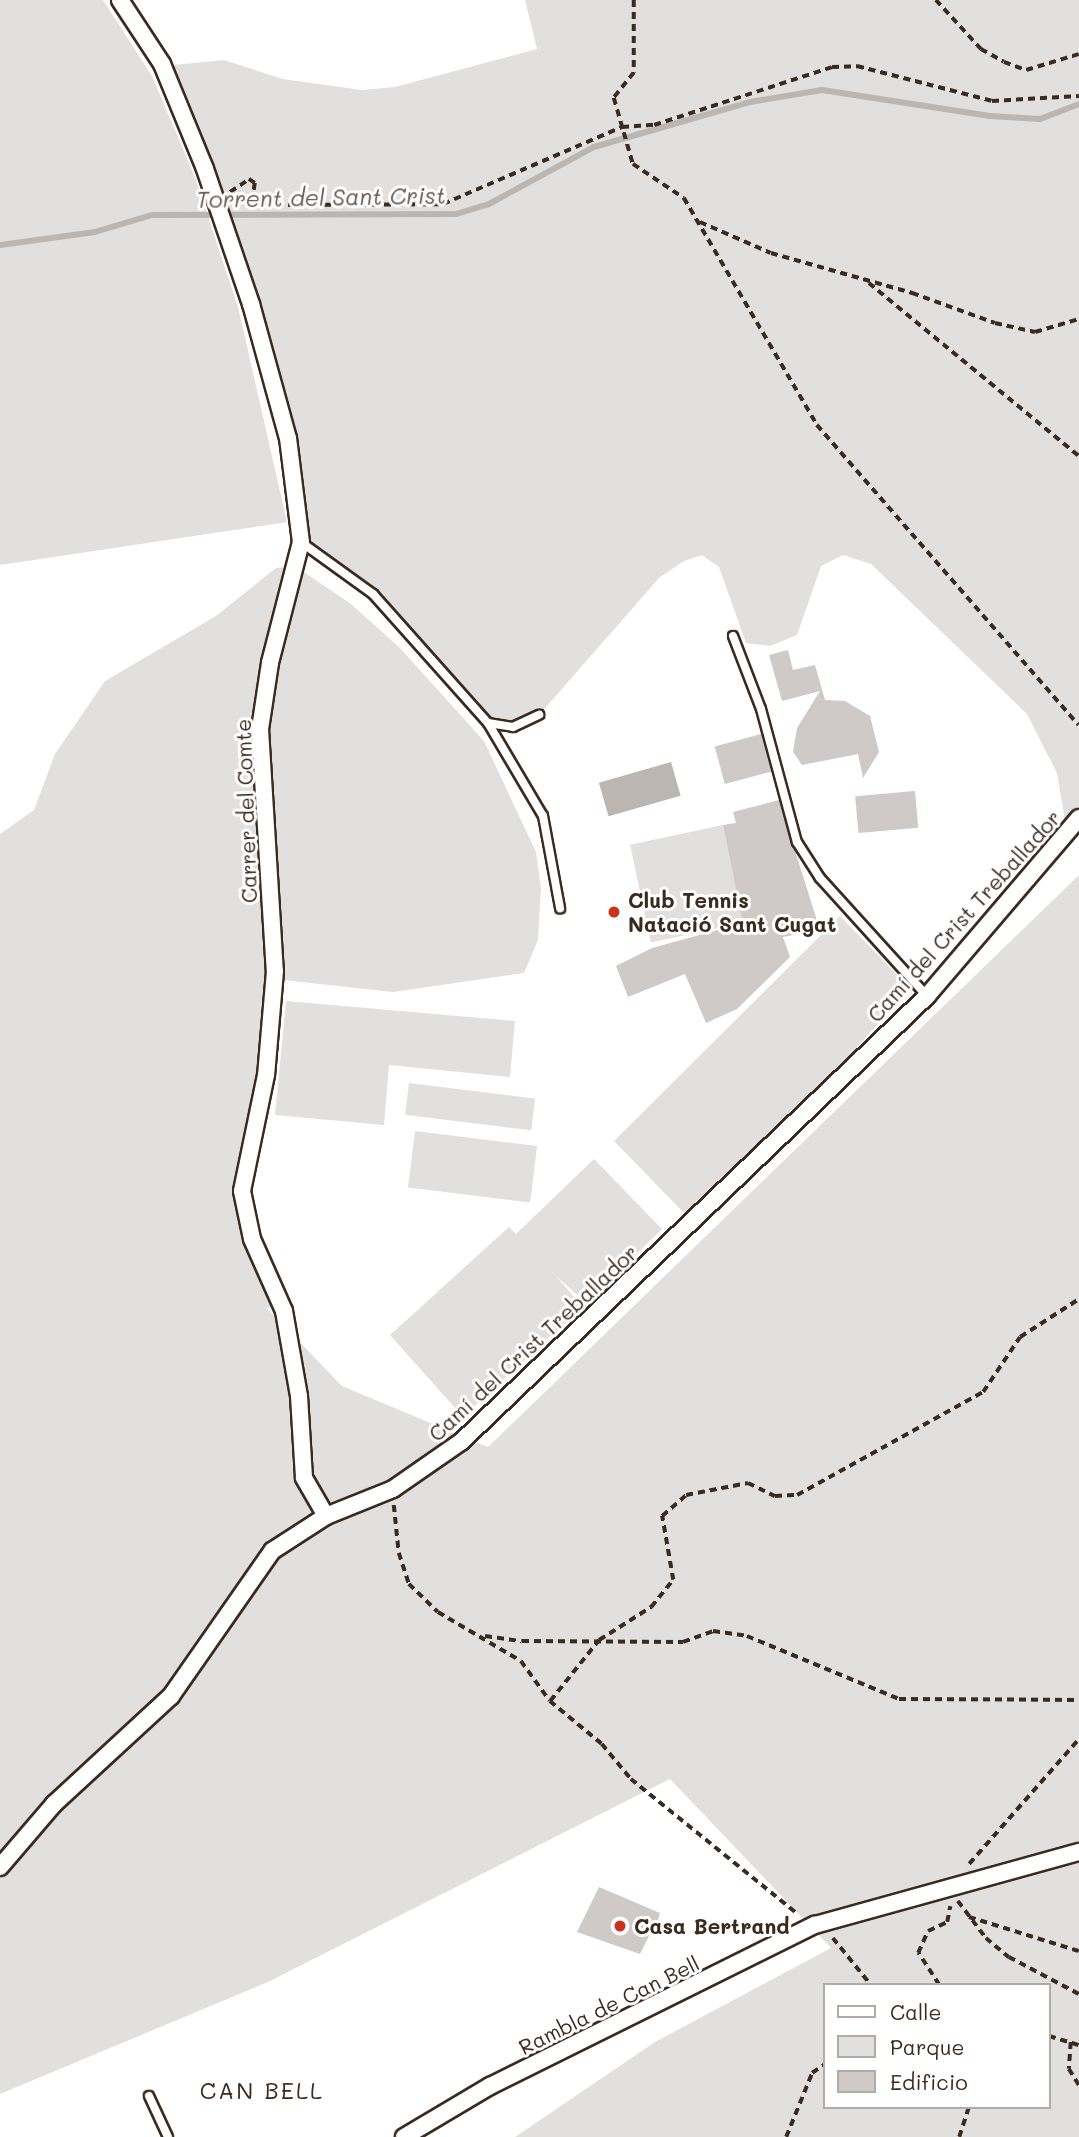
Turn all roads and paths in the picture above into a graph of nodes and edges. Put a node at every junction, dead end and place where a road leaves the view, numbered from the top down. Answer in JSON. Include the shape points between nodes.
{"nodes":[{"id":1,"x":120,"y":0,"type":"edge"},
{"id":2,"x":634,"y":0,"type":"edge"},
{"id":3,"x":936,"y":0,"type":"edge"},
{"id":4,"x":1079,"y":54,"type":"edge"},
{"id":5,"x":1079,"y":96,"type":"edge"},
{"id":6,"x":622,"y":128,"type":"junction"},
{"id":7,"x":217,"y":205,"type":"junction"},
{"id":8,"x":699,"y":221,"type":"junction"},
{"id":9,"x":868,"y":281,"type":"junction"},
{"id":10,"x":1079,"y":319,"type":"edge"},
{"id":11,"x":1079,"y":456,"type":"edge"},
{"id":12,"x":301,"y":542,"type":"junction"},
{"id":13,"x":733,"y":636,"type":"dead end"},
{"id":14,"x":539,"y":715,"type":"dead end"},
{"id":15,"x":488,"y":723,"type":"junction"},
{"id":16,"x":1079,"y":724,"type":"edge"},
{"id":17,"x":1079,"y":818,"type":"edge"},
{"id":18,"x":560,"y":908,"type":"dead end"},
{"id":19,"x":928,"y":996,"type":"junction"},
{"id":20,"x":1079,"y":1298,"type":"edge"},
{"id":21,"x":393,"y":1489,"type":"junction"},
{"id":22,"x":326,"y":1516,"type":"junction"},
{"id":23,"x":483,"y":1635,"type":"junction"},
{"id":24,"x":598,"y":1640,"type":"junction"},
{"id":25,"x":1079,"y":1700,"type":"edge"},
{"id":26,"x":550,"y":1701,"type":"junction"},
{"id":27,"x":1079,"y":1739,"type":"edge"},
{"id":28,"x":1079,"y":1852,"type":"edge"},
{"id":29,"x":0,"y":1867,"type":"edge"},
{"id":30,"x":959,"y":1888,"type":"junction"},
{"id":31,"x":967,"y":1917,"type":"junction"},
{"id":32,"x":815,"y":1926,"type":"junction"},
{"id":33,"x":1079,"y":1951,"type":"edge"},
{"id":34,"x":869,"y":1983,"type":"edge"},
{"id":35,"x":939,"y":1983,"type":"edge"},
{"id":36,"x":1079,"y":1994,"type":"edge"},
{"id":37,"x":1051,"y":2037,"type":"edge"},
{"id":38,"x":1071,"y":2042,"type":"junction"},
{"id":39,"x":1079,"y":2045,"type":"edge"},
{"id":40,"x":824,"y":2065,"type":"edge"},
{"id":41,"x":1079,"y":2085,"type":"edge"},
{"id":42,"x":149,"y":2096,"type":"dead end"},
{"id":43,"x":968,"y":2109,"type":"edge"},
{"id":44,"x":168,"y":2137,"type":"edge"},
{"id":45,"x":404,"y":2137,"type":"edge"},
{"id":46,"x":786,"y":2137,"type":"edge"},
{"id":47,"x":959,"y":2137,"type":"edge"}],
"edges":[{"from":1,"to":7,"type":"street","name":"Carrer del Comte","via":[[162,64]]},
{"from":2,"to":6,"type":"path","via":[[634,73],[614,97]]},
{"from":3,"to":4,"type":"path","via":[[973,41],[1004,62],[1026,70]]},
{"from":5,"to":6,"type":"path","via":[[992,101],[857,66],[832,67],[654,125]]},
{"from":6,"to":7,"type":"path","via":[[443,204],[276,205],[253,198],[255,183],[249,179]]},
{"from":6,"to":8,"type":"path","via":[[633,164],[684,198]]},
{"from":7,"to":12,"type":"street","name":"Carrer del Comte","via":[[288,438]]},
{"from":8,"to":9,"type":"path","via":[[771,253]]},
{"from":8,"to":16,"type":"path","via":[[817,425]]},
{"from":9,"to":10,"type":"path","via":[[1035,332]]},
{"from":9,"to":11,"type":"path"},
{"from":12,"to":15,"type":"lane","via":[[373,594]]},
{"from":12,"to":22,"type":"street","name":"Carrer del Comte","via":[[270,663],[260,729],[275,971],[267,1075],[242,1191],[252,1239],[284,1311],[299,1396],[304,1478]]},
{"from":13,"to":19,"type":"lane","via":[[761,709],[797,842],[820,878]]},
{"from":14,"to":15,"type":"lane","via":[[513,727]]},
{"from":15,"to":18,"type":"lane","via":[[543,816]]},
{"from":17,"to":19,"type":"street","name":"Camí del Crist Treballador"},
{"from":19,"to":21,"type":"street","name":"Camí del Crist Treballador","via":[[462,1441]]},
{"from":20,"to":24,"type":"path","via":[[1020,1337],[983,1392],[797,1495],[775,1496],[748,1483],[686,1495],[662,1516],[673,1580],[651,1608]]},
{"from":21,"to":22,"type":"street","name":"Camí del Crist Treballador"},
{"from":21,"to":23,"type":"path","via":[[398,1553],[410,1584],[438,1612]]},
{"from":22,"to":29,"type":"street","name":"Camí del Crist Treballador","via":[[272,1551],[171,1696],[54,1804]]},
{"from":23,"to":24,"type":"path"},
{"from":23,"to":26,"type":"path","via":[[521,1661]]},
{"from":24,"to":25,"type":"path","via":[[683,1642],[713,1631],[747,1636],[899,1699]]},
{"from":24,"to":26,"type":"path"},
{"from":26,"to":32,"type":"path","via":[[602,1744],[631,1779],[667,1811]]},
{"from":27,"to":30,"type":"path","via":[[1052,1774],[982,1843]]},
{"from":28,"to":30,"type":"street","name":"Rambla de Can Bell"},
{"from":30,"to":31,"type":"path"},
{"from":30,"to":32,"type":"street","name":"Rambla de Can Bell"},
{"from":30,"to":35,"type":"path","via":[[947,1922],[928,1931],[918,1953]]},
{"from":31,"to":33,"type":"path"},
{"from":31,"to":36,"type":"path","via":[[1009,1957]]},
{"from":32,"to":34,"type":"path","via":[[835,1939]]},
{"from":32,"to":45,"type":"street","name":"Rambla de Can Bell","via":[[490,2086]]},
{"from":37,"to":38,"type":"path"},
{"from":38,"to":39,"type":"path"},
{"from":38,"to":41,"type":"path","via":[[1069,2069]]},
{"from":40,"to":46,"type":"path","via":[[812,2073]]},
{"from":42,"to":44,"type":"lane"},
{"from":43,"to":47,"type":"path"}]}
